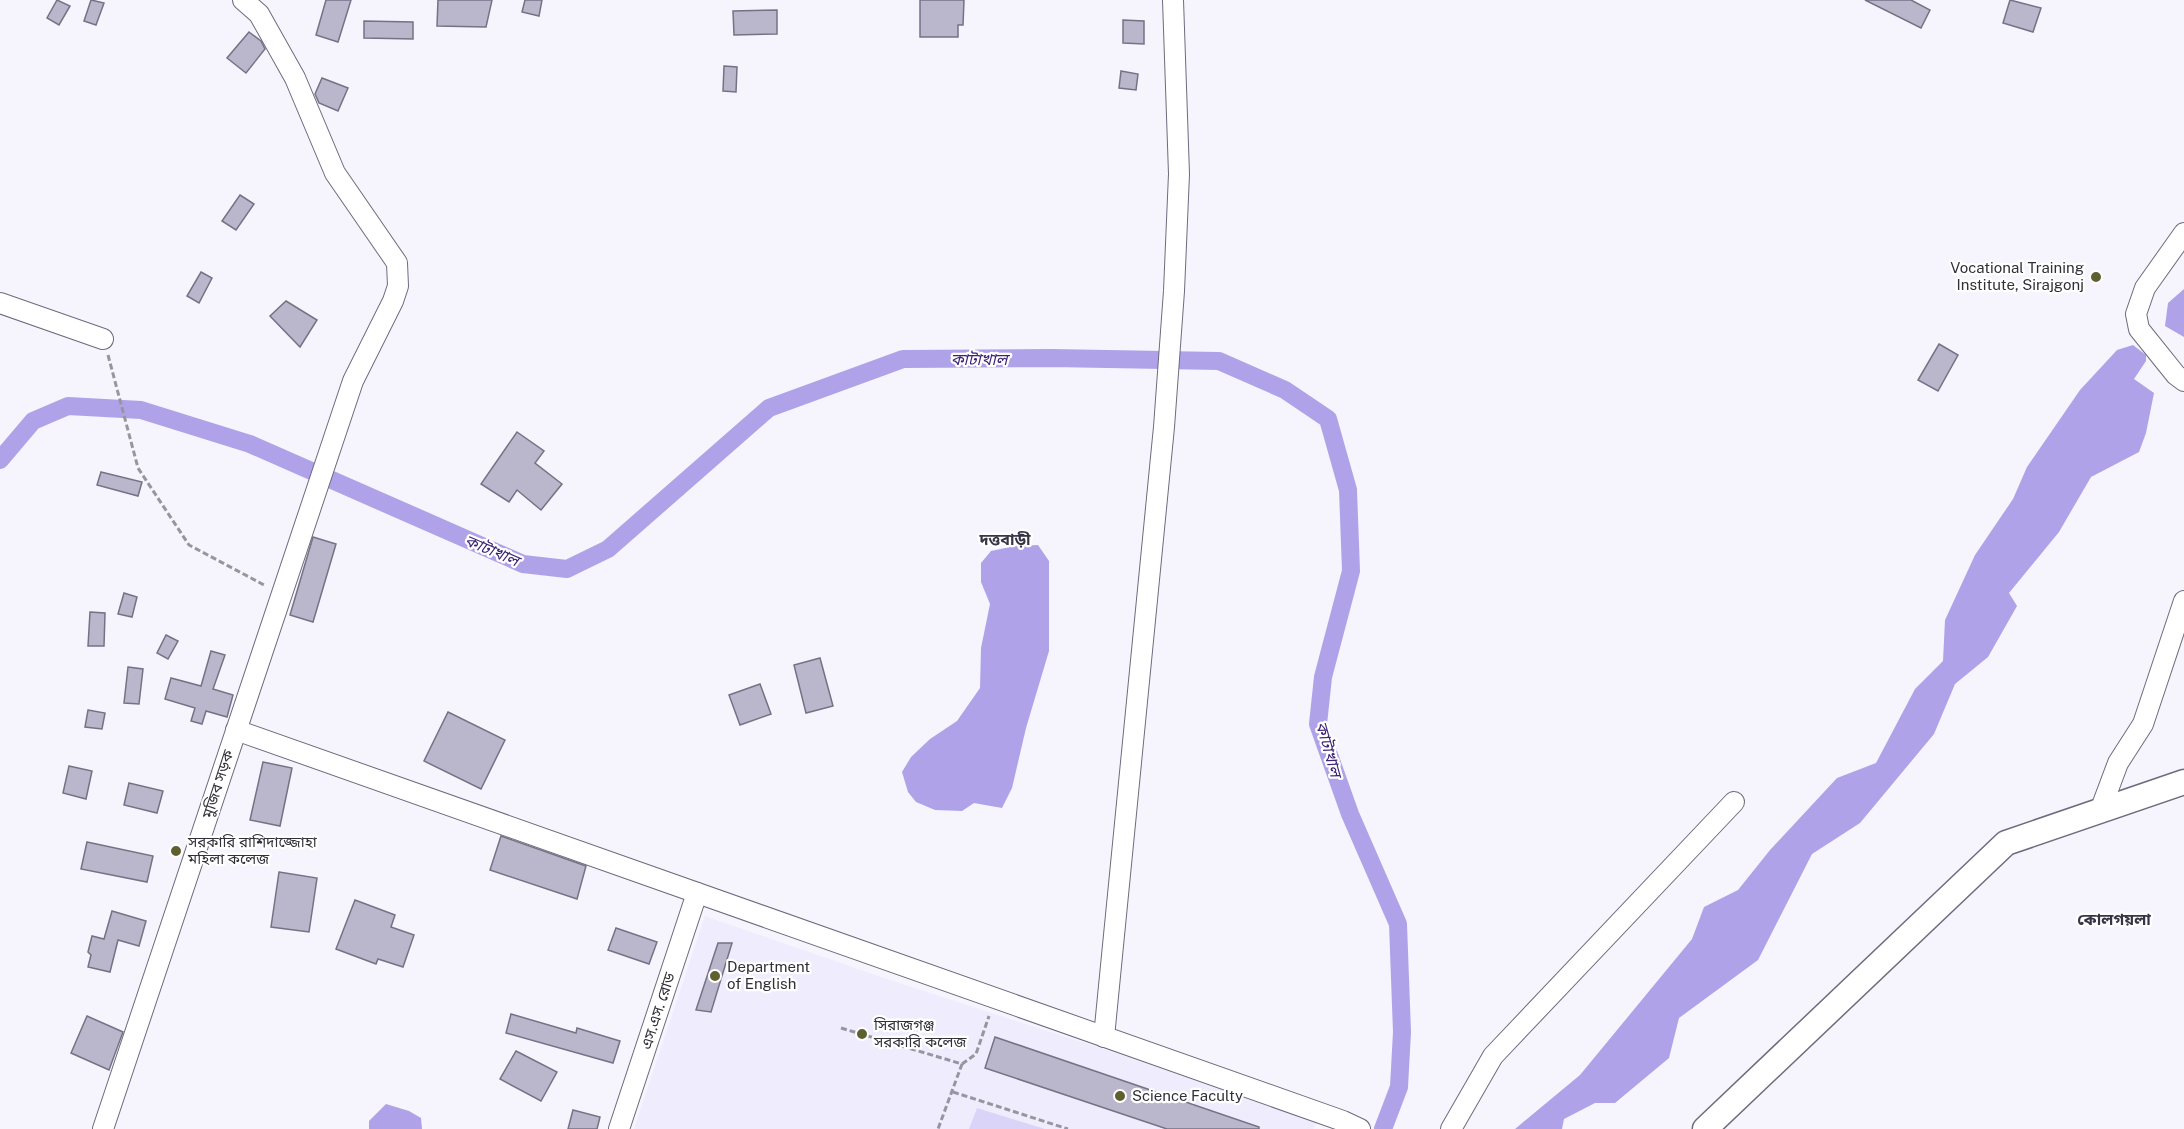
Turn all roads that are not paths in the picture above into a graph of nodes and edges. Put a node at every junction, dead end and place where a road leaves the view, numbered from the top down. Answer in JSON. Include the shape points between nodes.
{"nodes":[{"id":1,"x":243,"y":0,"type":"edge"},
{"id":2,"x":1173,"y":0,"type":"edge"},
{"id":3,"x":2184,"y":232,"type":"edge"},
{"id":4,"x":0,"y":303,"type":"edge"},
{"id":5,"x":103,"y":339,"type":"road end"},
{"id":6,"x":2184,"y":381,"type":"edge"},
{"id":7,"x":2184,"y":601,"type":"edge"},
{"id":8,"x":236,"y":730,"type":"junction"},
{"id":9,"x":2184,"y":782,"type":"edge"},
{"id":10,"x":1734,"y":802,"type":"dead end"},
{"id":11,"x":2100,"y":811,"type":"junction"},
{"id":12,"x":697,"y":893,"type":"junction"},
{"id":13,"x":1104,"y":1037,"type":"junction"},
{"id":14,"x":1351,"y":1125,"type":"edge"},
{"id":15,"x":103,"y":1129,"type":"edge"},
{"id":16,"x":619,"y":1129,"type":"edge"},
{"id":17,"x":1451,"y":1129,"type":"edge"},
{"id":18,"x":1705,"y":1129,"type":"edge"}],
"edges":[{"from":1,"to":8,"type":"street","name":"মুজিব সড়ক","via":[[259,14],[295,78],[335,173],[398,263],[398,286],[353,381]]},
{"from":2,"to":13,"type":"street","via":[[1179,174],[1174,291]]},
{"from":3,"to":6,"type":"street","via":[[2145,288],[2136,314],[2139,329]]},
{"from":4,"to":5,"type":"street"},
{"from":7,"to":11,"type":"street","via":[[2144,724],[2118,762]]},
{"from":8,"to":12,"type":"street"},
{"from":8,"to":15,"type":"street","name":"মুজিব সড়ক"},
{"from":9,"to":11,"type":"street"},
{"from":10,"to":17,"type":"street","via":[[1493,1056]]},
{"from":11,"to":18,"type":"street","via":[[2006,843]]},
{"from":12,"to":13,"type":"street"},
{"from":12,"to":16,"type":"street","name":"এস.এস. রোড"},
{"from":13,"to":14,"type":"street"}]}
